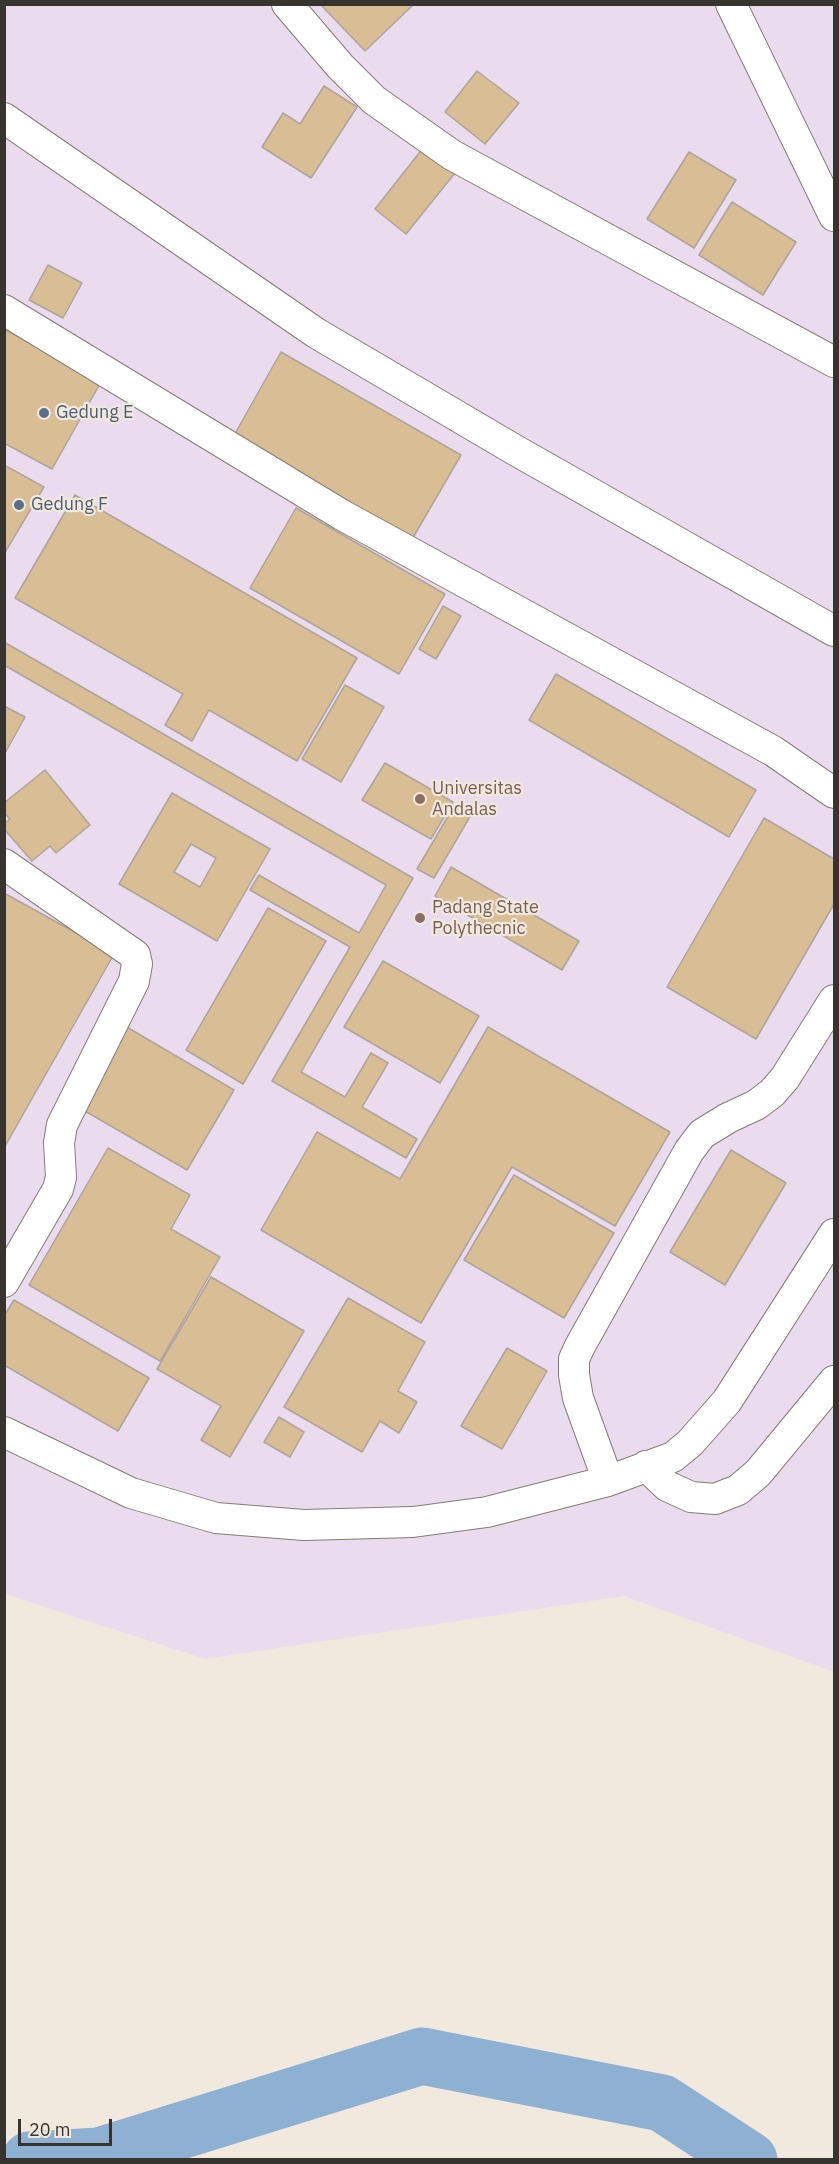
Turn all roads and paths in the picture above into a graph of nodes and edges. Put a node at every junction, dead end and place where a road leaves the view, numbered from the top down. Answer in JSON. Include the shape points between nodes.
{"nodes":[{"id":1,"x":287,"y":4,"type":"edge"},
{"id":2,"x":731,"y":4,"type":"edge"},
{"id":3,"x":4,"y":118,"type":"edge"},
{"id":4,"x":834,"y":216,"type":"edge"},
{"id":5,"x":4,"y":310,"type":"edge"},
{"id":6,"x":834,"y":362,"type":"edge"},
{"id":7,"x":834,"y":631,"type":"edge"},
{"id":8,"x":834,"y":793,"type":"edge"},
{"id":9,"x":4,"y":864,"type":"edge"},
{"id":10,"x":834,"y":1000,"type":"edge"},
{"id":11,"x":834,"y":1234,"type":"edge"},
{"id":12,"x":4,"y":1282,"type":"edge"},
{"id":13,"x":834,"y":1381,"type":"edge"},
{"id":14,"x":4,"y":1432,"type":"edge"},
{"id":15,"x":646,"y":1466,"type":"junction"},
{"id":16,"x":608,"y":1481,"type":"junction"}],
"edges":[{"from":1,"to":6,"type":"street","via":[[374,100],[452,155]]},
{"from":2,"to":4,"type":"street"},
{"from":3,"to":7,"type":"street","via":[[316,333]]},
{"from":5,"to":8,"type":"street","via":[[342,515],[773,751]]},
{"from":9,"to":12,"type":"street","via":[[135,955],[137,964],[134,981],[62,1125],[58,1189]]},
{"from":10,"to":16,"type":"street","via":[[785,1078],[771,1093],[702,1134],[689,1151],[580,1346],[574,1359],[578,1398]]},
{"from":11,"to":15,"type":"street","via":[[727,1401],[673,1457]]},
{"from":13,"to":15,"type":"street","via":[[758,1473],[738,1490],[715,1498],[690,1497],[667,1486]]},
{"from":14,"to":16,"type":"street","via":[[131,1493],[216,1518],[304,1525],[413,1522],[487,1512]]},
{"from":15,"to":16,"type":"street"}]}
